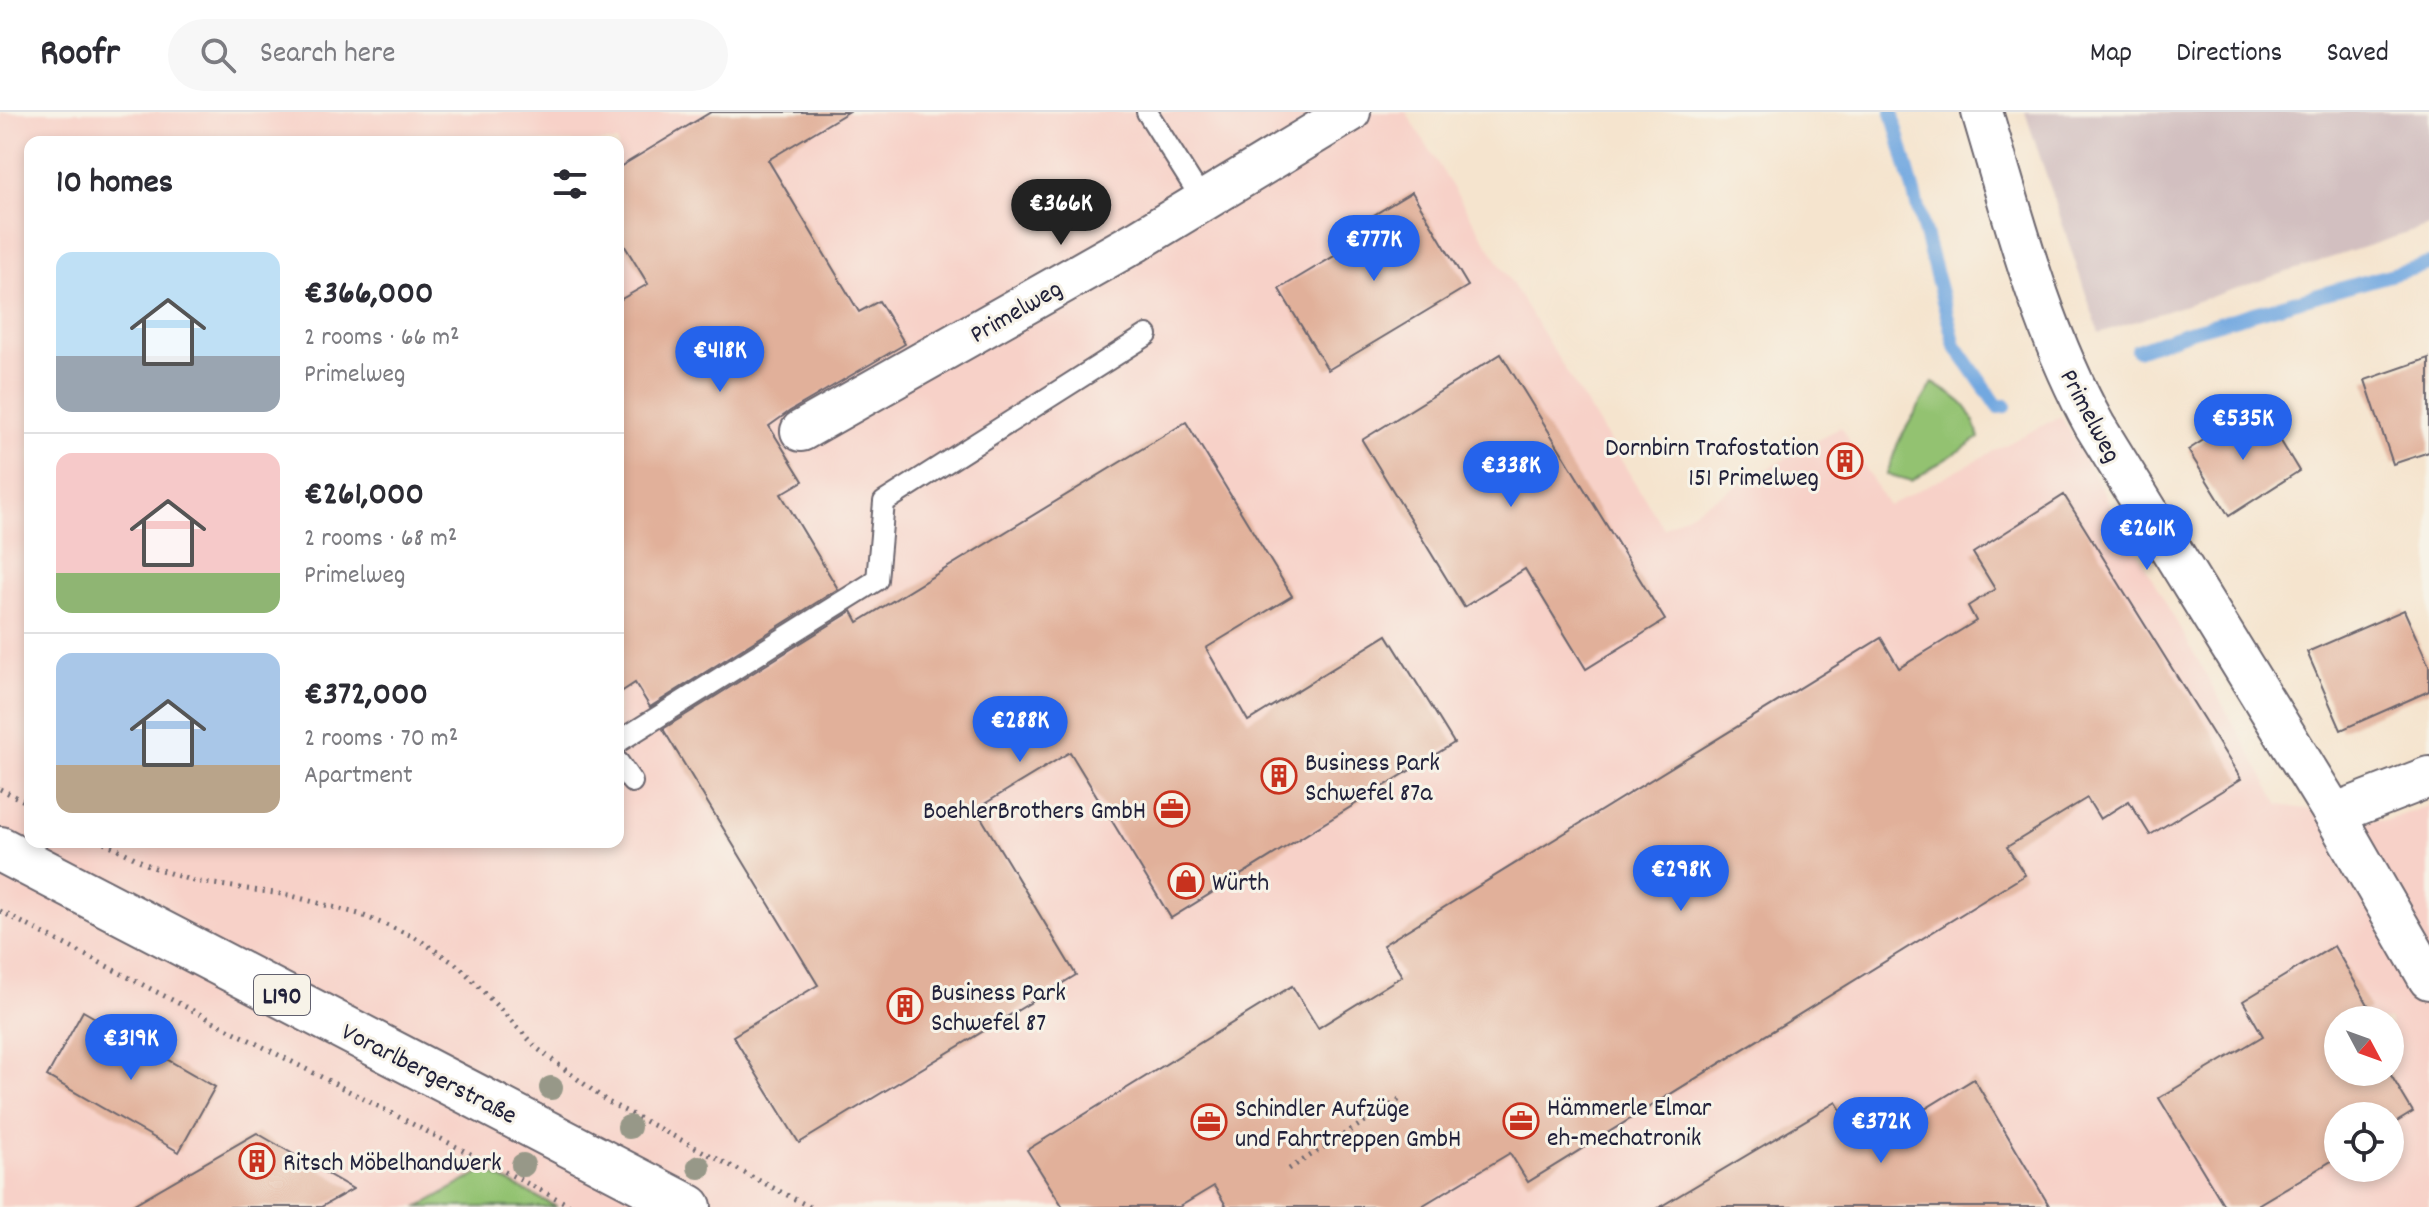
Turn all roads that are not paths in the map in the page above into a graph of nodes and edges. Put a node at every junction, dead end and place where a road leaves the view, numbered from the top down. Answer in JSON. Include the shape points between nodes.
{"nodes":[{"id":1,"x":1147,"y":112,"type":"edge"},
{"id":2,"x":1350,"y":112,"type":"edge"},
{"id":3,"x":1982,"y":112,"type":"edge"},
{"id":4,"x":1203,"y":201,"type":"junction"},
{"id":5,"x":1147,"y":335,"type":"dead end"},
{"id":6,"x":801,"y":431,"type":"dead end"},
{"id":7,"x":624,"y":738,"type":"edge"},
{"id":8,"x":624,"y":771,"type":"edge"},
{"id":9,"x":2429,"y":777,"type":"edge"},
{"id":10,"x":632,"y":782,"type":"dead end"},
{"id":11,"x":2334,"y":814,"type":"junction"},
{"id":12,"x":0,"y":849,"type":"edge"},
{"id":13,"x":2429,"y":979,"type":"edge"},
{"id":14,"x":689,"y":1207,"type":"edge"}],
"edges":[{"from":1,"to":4,"type":"lane"},
{"from":2,"to":4,"type":"street","name":"Primelweg"},
{"from":3,"to":11,"type":"street","name":"Primelweg","via":[[2040,306],[2073,387]]},
{"from":4,"to":6,"type":"street","name":"Primelweg"},
{"from":5,"to":7,"type":"lane","via":[[884,502],[877,580]]},
{"from":8,"to":10,"type":"lane"},
{"from":9,"to":11,"type":"street"},
{"from":11,"to":13,"type":"street","name":"Primelweg"},
{"from":12,"to":14,"type":"main road","name":"Vorarlbergerstraße","number":"L190"}]}
